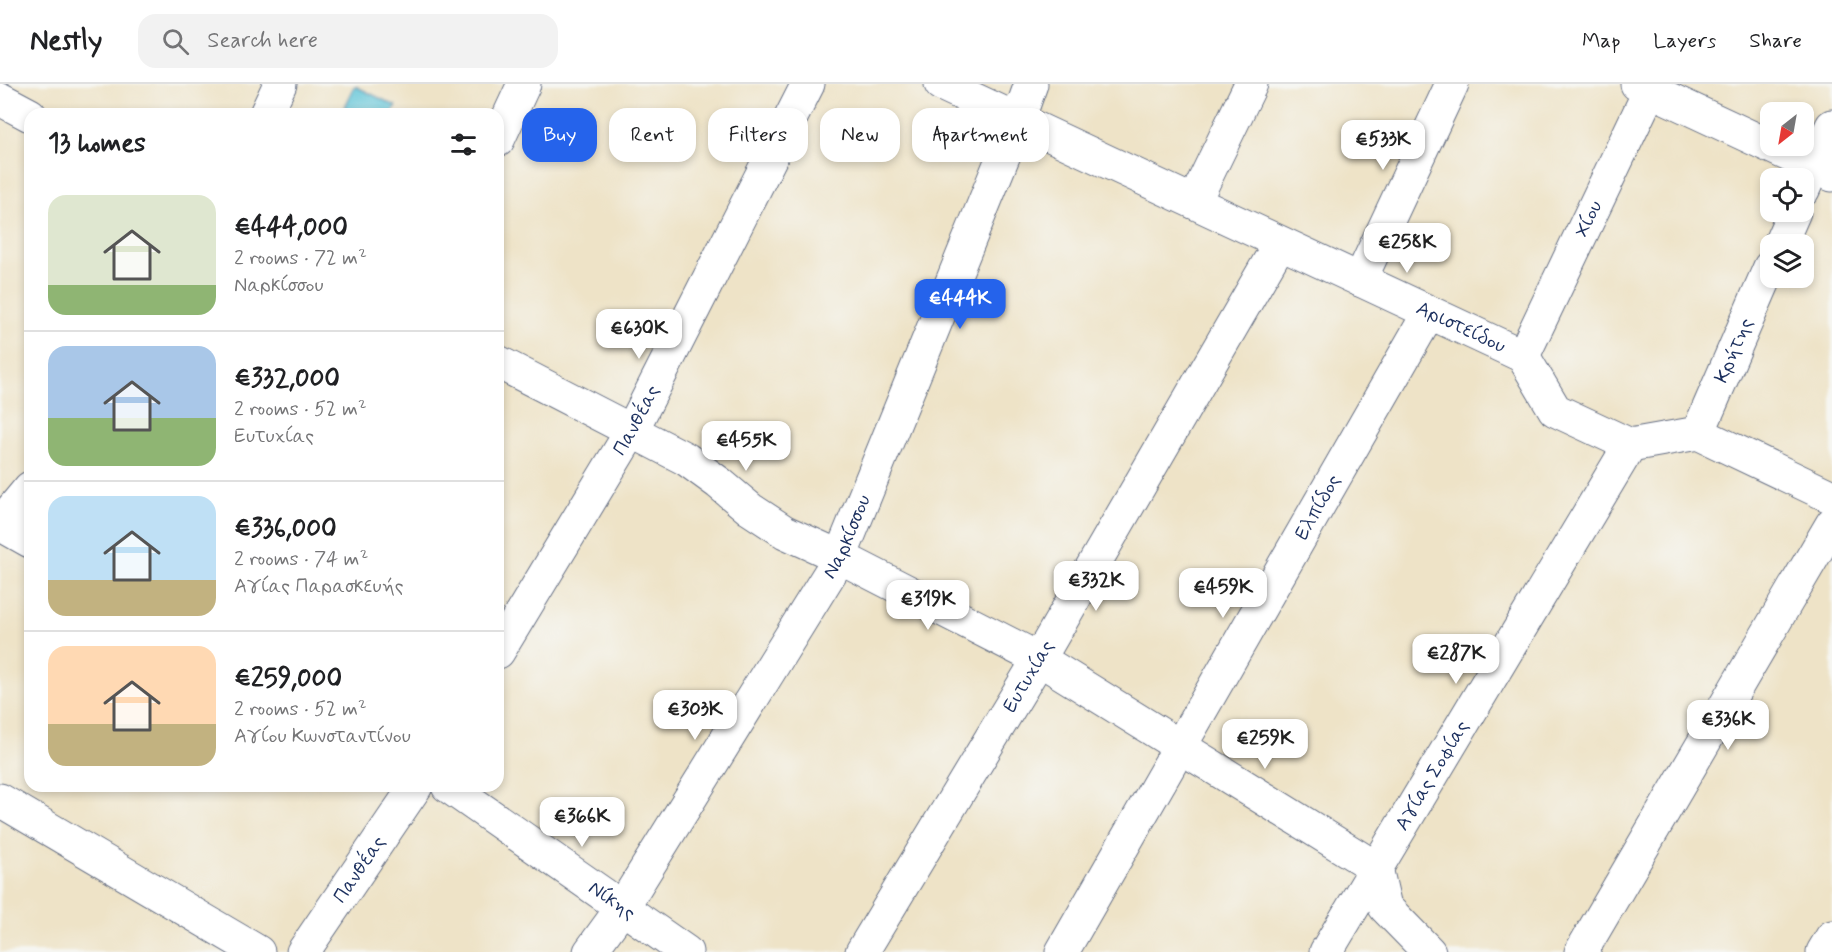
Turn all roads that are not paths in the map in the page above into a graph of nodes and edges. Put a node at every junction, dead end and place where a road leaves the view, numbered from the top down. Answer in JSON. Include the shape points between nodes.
{"nodes":[{"id":1,"x":280,"y":84,"type":"edge"},
{"id":2,"x":524,"y":84,"type":"edge"},
{"id":3,"x":808,"y":84,"type":"edge"},
{"id":4,"x":941,"y":84,"type":"edge"},
{"id":5,"x":1031,"y":84,"type":"edge"},
{"id":6,"x":1251,"y":84,"type":"edge"},
{"id":7,"x":1452,"y":84,"type":"edge"},
{"id":8,"x":1647,"y":86,"type":"edge"},
{"id":9,"x":0,"y":99,"type":"edge"},
{"id":10,"x":269,"y":108,"type":"edge"},
{"id":11,"x":992,"y":108,"type":"edge"},
{"id":12,"x":1022,"y":108,"type":"edge"},
{"id":13,"x":24,"y":112,"type":"edge"},
{"id":14,"x":1832,"y":126,"type":"edge"},
{"id":15,"x":504,"y":127,"type":"edge"},
{"id":16,"x":1049,"y":134,"type":"edge"},
{"id":17,"x":1001,"y":162,"type":"edge"},
{"id":18,"x":1816,"y":177,"type":"edge"},
{"id":19,"x":1194,"y":202,"type":"junction"},
{"id":20,"x":1280,"y":243,"type":"junction"},
{"id":21,"x":1360,"y":280,"type":"junction"},
{"id":22,"x":1761,"y":288,"type":"edge"},
{"id":23,"x":1429,"y":312,"type":"junction"},
{"id":24,"x":1523,"y":356,"type":"junction"},
{"id":25,"x":504,"y":365,"type":"edge"},
{"id":26,"x":631,"y":432,"type":"junction"},
{"id":27,"x":1698,"y":433,"type":"junction"},
{"id":28,"x":1629,"y":445,"type":"junction"},
{"id":29,"x":24,"y":495,"type":"edge"},
{"id":30,"x":1832,"y":497,"type":"edge"},
{"id":31,"x":0,"y":524,"type":"edge"},
{"id":32,"x":1832,"y":524,"type":"edge"},
{"id":33,"x":24,"y":538,"type":"edge"},
{"id":34,"x":840,"y":557,"type":"junction"},
{"id":35,"x":504,"y":642,"type":"edge"},
{"id":36,"x":1039,"y":659,"type":"junction"},
{"id":37,"x":1179,"y":747,"type":"junction"},
{"id":38,"x":412,"y":792,"type":"edge"},
{"id":39,"x":457,"y":792,"type":"edge"},
{"id":40,"x":0,"y":800,"type":"edge"},
{"id":41,"x":1376,"y":868,"type":"junction"},
{"id":42,"x":622,"y":908,"type":"junction"},
{"id":43,"x":1832,"y":937,"type":"edge"},
{"id":44,"x":258,"y":952,"type":"edge"},
{"id":45,"x":303,"y":952,"type":"edge"},
{"id":46,"x":590,"y":952,"type":"edge"},
{"id":47,"x":686,"y":952,"type":"edge"},
{"id":48,"x":862,"y":952,"type":"edge"},
{"id":49,"x":1062,"y":952,"type":"edge"},
{"id":50,"x":1326,"y":952,"type":"edge"},
{"id":51,"x":1429,"y":952,"type":"edge"},
{"id":52,"x":1581,"y":952,"type":"edge"},
{"id":53,"x":1823,"y":952,"type":"edge"}],
"edges":[{"from":1,"to":10,"type":"street"},
{"from":2,"to":15,"type":"street"},
{"from":3,"to":26,"type":"street","name":"Πανθέας"},
{"from":4,"to":11,"type":"street","name":"Αριστείδου"},
{"from":5,"to":12,"type":"street","name":"Ναρκίσσου"},
{"from":6,"to":19,"type":"street"},
{"from":7,"to":21,"type":"street"},
{"from":8,"to":18,"type":"street"},
{"from":8,"to":24,"type":"street","name":"Χίου"},
{"from":9,"to":13,"type":"street"},
{"from":14,"to":18,"type":"street"},
{"from":16,"to":19,"type":"street","name":"Αριστείδου"},
{"from":17,"to":34,"type":"street","name":"Ναρκίσσου"},
{"from":19,"to":20,"type":"street","name":"Αριστείδου"},
{"from":20,"to":21,"type":"street","name":"Αριστείδου"},
{"from":20,"to":36,"type":"street","name":"Ευτυχίας"},
{"from":21,"to":23,"type":"street","name":"Αριστείδου"},
{"from":22,"to":27,"type":"street","name":"Κρήτης"},
{"from":23,"to":24,"type":"street","name":"Αριστείδου"},
{"from":23,"to":37,"type":"street","name":"Ελπίδος"},
{"from":24,"to":28,"type":"street","name":"Αριστείδου","via":[[1555,410]]},
{"from":25,"to":26,"type":"street"},
{"from":26,"to":34,"type":"street","via":[[686,459],[786,532]]},
{"from":26,"to":35,"type":"street","name":"Πανθέας"},
{"from":27,"to":28,"type":"street"},
{"from":27,"to":30,"type":"street"},
{"from":28,"to":41,"type":"street","name":"Αγίας Σοφίας"},
{"from":29,"to":31,"type":"street"},
{"from":31,"to":33,"type":"street"},
{"from":32,"to":52,"type":"street"},
{"from":34,"to":36,"type":"street"},
{"from":34,"to":42,"type":"street","name":"Ναρκίσσου"},
{"from":36,"to":37,"type":"street"},
{"from":36,"to":48,"type":"street","name":"Ευτυχίας"},
{"from":37,"to":41,"type":"street"},
{"from":37,"to":49,"type":"street","name":"Ελπίδος"},
{"from":38,"to":45,"type":"street","name":"Πανθέας"},
{"from":39,"to":42,"type":"street","name":"Νίκης"},
{"from":40,"to":44,"type":"street"},
{"from":41,"to":50,"type":"street","name":"Αγίας Σοφίας"},
{"from":41,"to":51,"type":"street","via":[[1385,907]]},
{"from":42,"to":46,"type":"street","name":"Ναρκίσσου"},
{"from":42,"to":47,"type":"street","name":"Νίκης"},
{"from":43,"to":53,"type":"street"}]}
